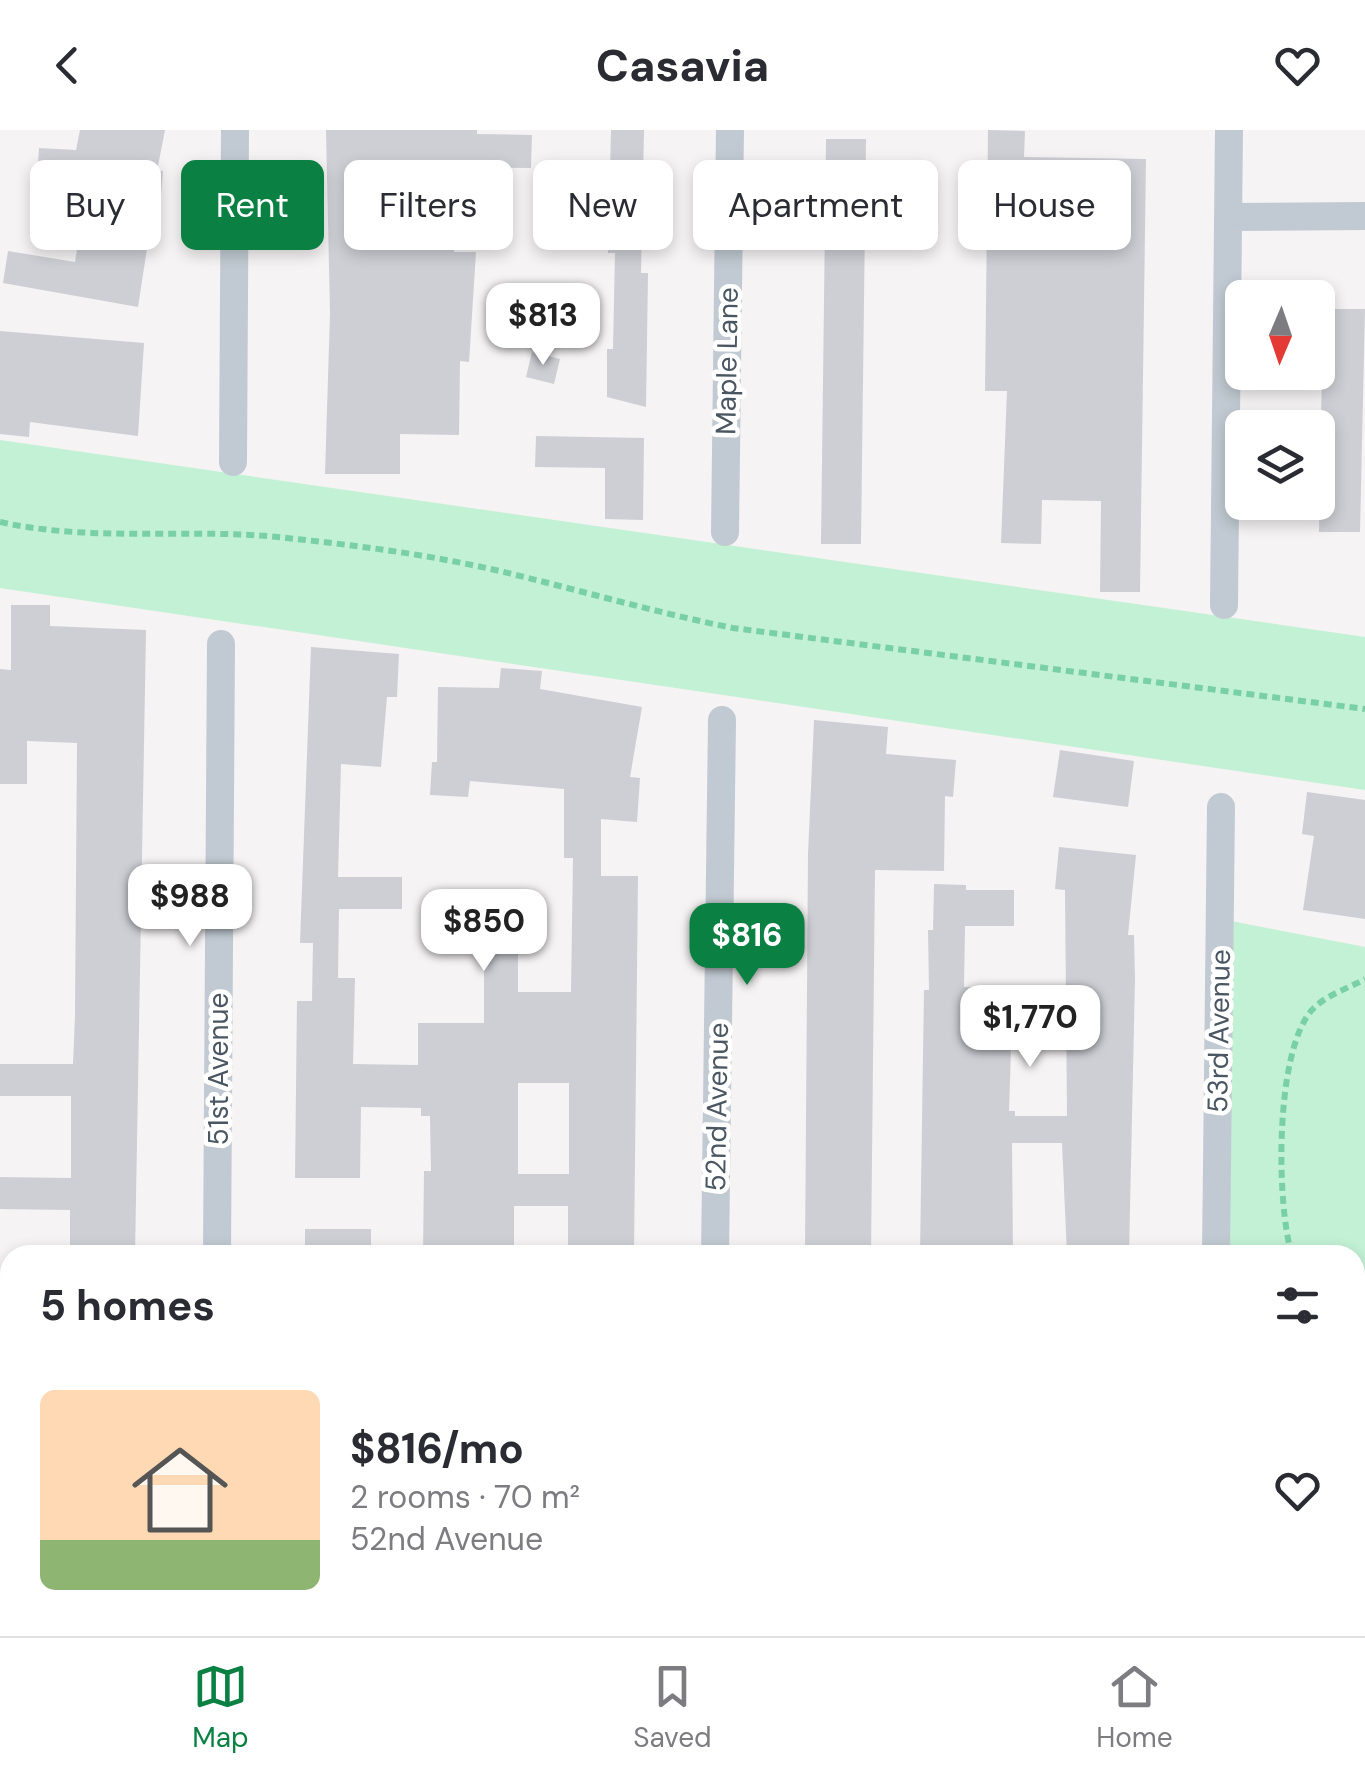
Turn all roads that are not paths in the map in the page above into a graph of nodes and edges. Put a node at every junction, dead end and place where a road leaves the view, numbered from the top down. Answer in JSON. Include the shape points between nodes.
{"nodes":[{"id":1,"x":236,"y":130,"type":"edge"},
{"id":2,"x":730,"y":130,"type":"edge"},
{"id":3,"x":1229,"y":130,"type":"edge"},
{"id":4,"x":1365,"y":216,"type":"edge"},
{"id":5,"x":1228,"y":217,"type":"junction"},
{"id":6,"x":233,"y":462,"type":"dead end"},
{"id":7,"x":726,"y":532,"type":"dead end"},
{"id":8,"x":1224,"y":605,"type":"dead end"},
{"id":9,"x":221,"y":644,"type":"dead end"},
{"id":10,"x":722,"y":720,"type":"dead end"},
{"id":11,"x":1221,"y":806,"type":"dead end"},
{"id":12,"x":217,"y":1245,"type":"edge"},
{"id":13,"x":715,"y":1245,"type":"edge"},
{"id":14,"x":1216,"y":1245,"type":"edge"}],
"edges":[{"from":1,"to":6,"type":"street"},
{"from":2,"to":7,"type":"street","name":"Maple Lane"},
{"from":3,"to":5,"type":"street"},
{"from":4,"to":5,"type":"street"},
{"from":5,"to":8,"type":"street"},
{"from":9,"to":12,"type":"street","name":"51st Avenue"},
{"from":10,"to":13,"type":"street","name":"52nd Avenue"},
{"from":11,"to":14,"type":"street","name":"53rd Avenue"}]}
